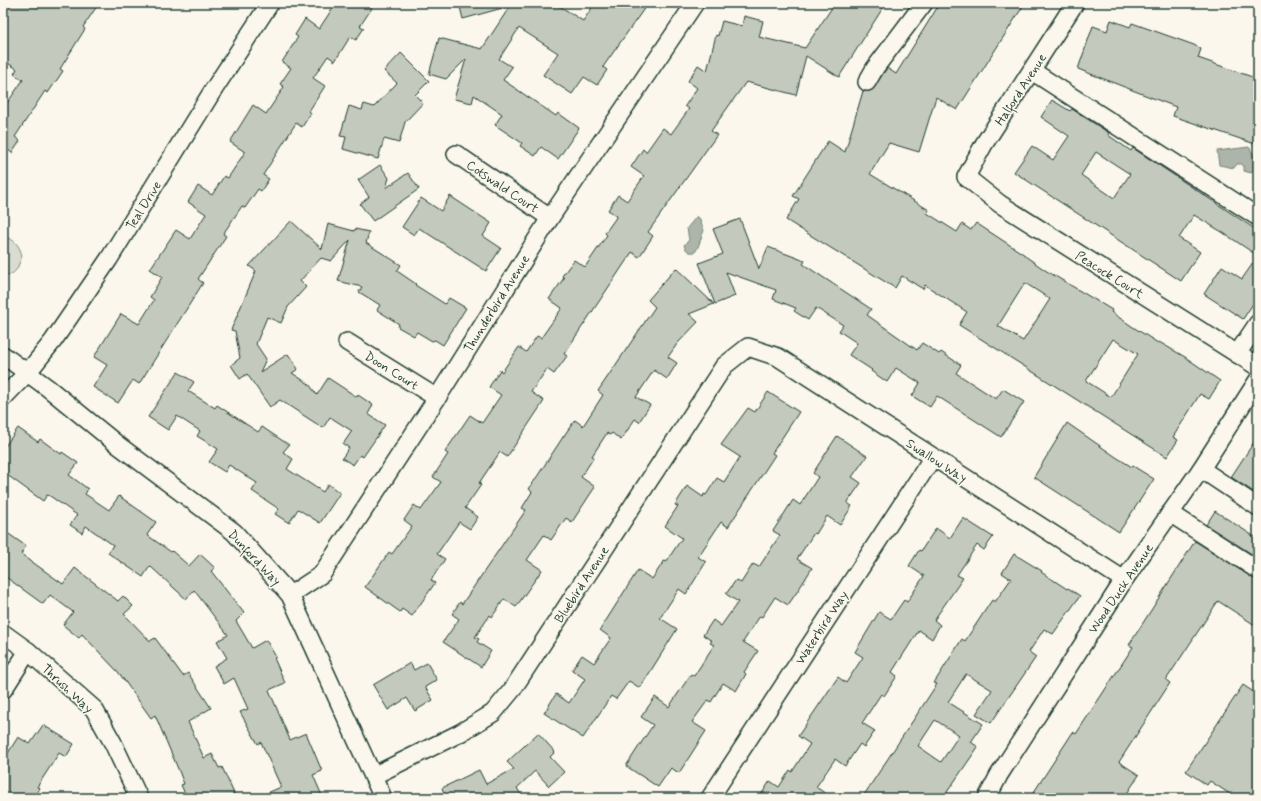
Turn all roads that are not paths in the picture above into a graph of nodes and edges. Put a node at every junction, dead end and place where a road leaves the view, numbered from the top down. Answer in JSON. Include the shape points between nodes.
{"nodes":[{"id":1,"x":270,"y":3,"type":"edge"},
{"id":2,"x":695,"y":3,"type":"edge"},
{"id":3,"x":924,"y":3,"type":"edge"},
{"id":4,"x":1075,"y":3,"type":"edge"},
{"id":5,"x":1032,"y":71,"type":"junction"},
{"id":6,"x":867,"y":82,"type":"dead end"},
{"id":7,"x":456,"y":154,"type":"dead end"},
{"id":8,"x":966,"y":177,"type":"joint"},
{"id":9,"x":1258,"y":217,"type":"edge"},
{"id":10,"x":550,"y":218,"type":"junction"},
{"id":11,"x":1258,"y":323,"type":"edge"},
{"id":12,"x":347,"y":342,"type":"dead end"},
{"id":13,"x":748,"y":347,"type":"joint"},
{"id":14,"x":1237,"y":354,"type":"junction"},
{"id":15,"x":3,"y":355,"type":"edge"},
{"id":16,"x":1258,"y":367,"type":"edge"},
{"id":17,"x":28,"y":372,"type":"junction"},
{"id":18,"x":1258,"y":380,"type":"edge"},
{"id":19,"x":3,"y":398,"type":"edge"},
{"id":20,"x":437,"y":398,"type":"junction"},
{"id":21,"x":933,"y":457,"type":"junction"},
{"id":22,"x":1201,"y":469,"type":"junction"},
{"id":23,"x":1258,"y":507,"type":"edge"},
{"id":24,"x":1170,"y":514,"type":"junction"},
{"id":25,"x":1258,"y":570,"type":"edge"},
{"id":26,"x":1124,"y":580,"type":"junction"},
{"id":27,"x":290,"y":595,"type":"junction"},
{"id":28,"x":3,"y":633,"type":"edge"},
{"id":29,"x":28,"y":651,"type":"junction"},
{"id":30,"x":3,"y":690,"type":"edge"},
{"id":31,"x":373,"y":776,"type":"junction"},
{"id":32,"x":138,"y":798,"type":"edge"},
{"id":33,"x":383,"y":798,"type":"edge"},
{"id":34,"x":710,"y":798,"type":"edge"},
{"id":35,"x":986,"y":798,"type":"edge"}],
"edges":[{"from":1,"to":17,"type":"street","name":"Teal Drive","via":[[109,259],[53,341]]},
{"from":2,"to":10,"type":"street","name":"Thunderbird Avenue"},
{"from":3,"to":6,"type":"street"},
{"from":4,"to":5,"type":"street","name":"Halford Avenue"},
{"from":5,"to":8,"type":"street","name":"Halford Avenue","via":[[984,144]]},
{"from":5,"to":9,"type":"street"},
{"from":7,"to":10,"type":"street","name":"Cotswald Court"},
{"from":8,"to":14,"type":"street","name":"Peacock Court","via":[[1000,204]]},
{"from":10,"to":20,"type":"street","name":"Thunderbird Avenue"},
{"from":11,"to":14,"type":"street"},
{"from":12,"to":20,"type":"street","name":"Doon Court"},
{"from":13,"to":21,"type":"street","name":"Swallow Way","via":[[778,357]]},
{"from":13,"to":31,"type":"street","name":"Bluebird Avenue","via":[[724,366],[516,683],[493,713],[460,733]]},
{"from":14,"to":16,"type":"street","name":"Peacock Court"},
{"from":15,"to":17,"type":"street","name":"Dunford Way"},
{"from":17,"to":19,"type":"street","name":"Teal Drive"},
{"from":17,"to":27,"type":"street","name":"Dunford Way","via":[[118,445],[234,532]]},
{"from":18,"to":22,"type":"street","name":"Wood Duck Avenue"},
{"from":20,"to":27,"type":"street","name":"Thunderbird Avenue","via":[[322,574]]},
{"from":21,"to":26,"type":"street","name":"Swallow Way"},
{"from":21,"to":34,"type":"street","name":"Waterbird Way"},
{"from":22,"to":23,"type":"street"},
{"from":22,"to":24,"type":"street","name":"Wood Duck Avenue"},
{"from":24,"to":25,"type":"street"},
{"from":24,"to":26,"type":"street","name":"Wood Duck Avenue"},
{"from":26,"to":35,"type":"street","name":"Wood Duck Avenue"},
{"from":27,"to":31,"type":"street","name":"Dunford Way"},
{"from":28,"to":29,"type":"street","name":"Thrush Way"},
{"from":29,"to":30,"type":"street"},
{"from":29,"to":32,"type":"street","name":"Thrush Way","via":[[94,709]]},
{"from":31,"to":33,"type":"street","name":"Dunford Way"}]}
